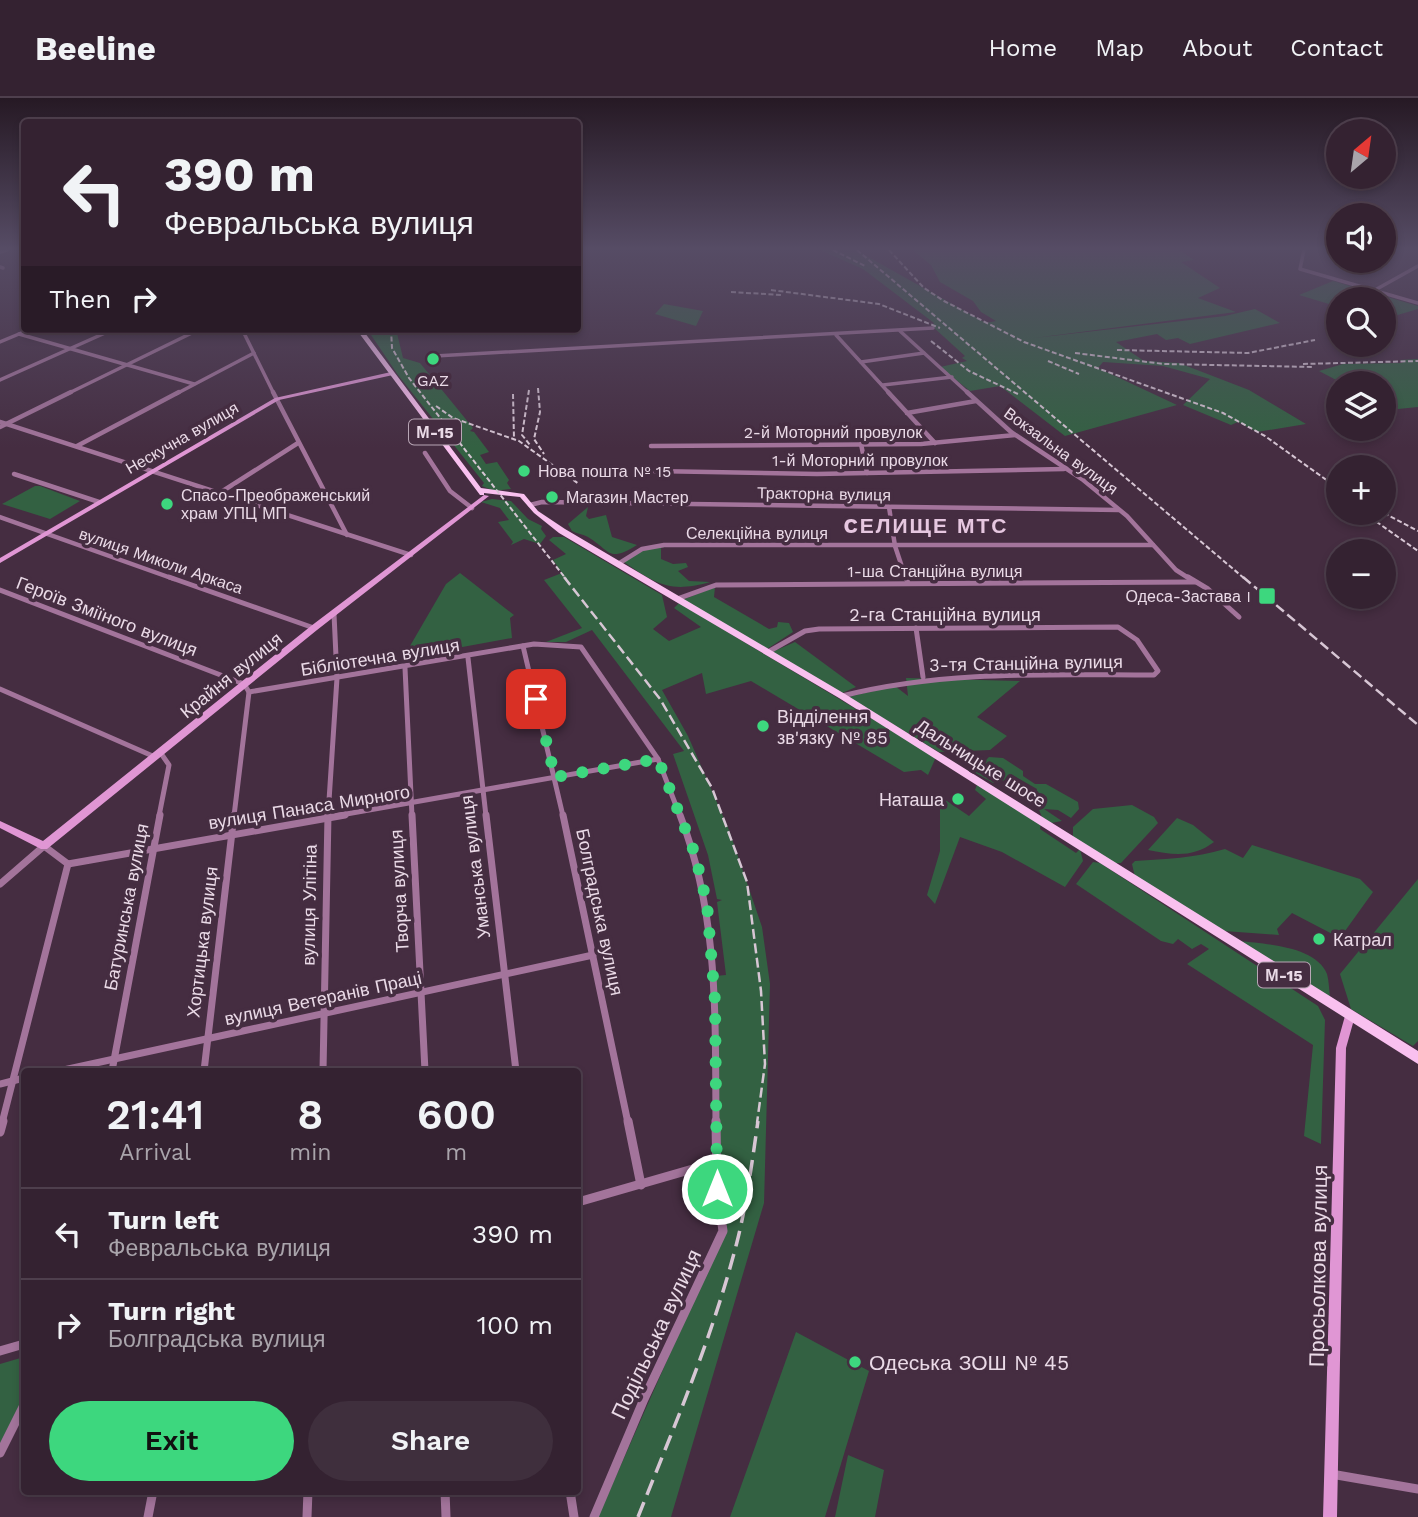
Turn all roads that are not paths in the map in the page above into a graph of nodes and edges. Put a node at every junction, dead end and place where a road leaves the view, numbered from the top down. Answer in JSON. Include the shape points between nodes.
{"nodes":[{"id":1,"x":933,"y":328,"type":"dead end"},
{"id":2,"x":900,"y":331,"type":"junction"},
{"id":3,"x":105,"y":333,"type":"edge"},
{"id":4,"x":192,"y":333,"type":"edge"},
{"id":5,"x":244,"y":333,"type":"edge"},
{"id":6,"x":362,"y":333,"type":"edge"},
{"id":7,"x":19,"y":334,"type":"joint"},
{"id":8,"x":836,"y":335,"type":"junction"},
{"id":9,"x":0,"y":342,"type":"edge"},
{"id":10,"x":70,"y":349,"type":"junction"},
{"id":11,"x":254,"y":353,"type":"junction"},
{"id":12,"x":924,"y":353,"type":"junction"},
{"id":13,"x":435,"y":356,"type":"dead end"},
{"id":14,"x":861,"y":362,"type":"junction"},
{"id":15,"x":127,"y":365,"type":"junction"},
{"id":16,"x":391,"y":374,"type":"junction"},
{"id":17,"x":952,"y":377,"type":"junction"},
{"id":18,"x":0,"y":380,"type":"edge"},
{"id":19,"x":194,"y":384,"type":"junction"},
{"id":20,"x":883,"y":385,"type":"junction"},
{"id":21,"x":277,"y":399,"type":"junction"},
{"id":22,"x":976,"y":401,"type":"junction"},
{"id":23,"x":907,"y":413,"type":"junction"},
{"id":24,"x":2,"y":424,"type":"edge"},
{"id":25,"x":1015,"y":435,"type":"junction"},
{"id":26,"x":299,"y":443,"type":"junction"},
{"id":27,"x":935,"y":443,"type":"junction"},
{"id":28,"x":861,"y":444,"type":"junction"},
{"id":29,"x":77,"y":446,"type":"junction"},
{"id":30,"x":651,"y":446,"type":"dead end"},
{"id":31,"x":425,"y":453,"type":"dead end"},
{"id":32,"x":1066,"y":469,"type":"junction"},
{"id":33,"x":152,"y":471,"type":"junction"},
{"id":34,"x":653,"y":471,"type":"dead end"},
{"id":35,"x":14,"y":474,"type":"dead end"},
{"id":36,"x":867,"y":474,"type":"junction"},
{"id":37,"x":218,"y":494,"type":"junction"},
{"id":38,"x":488,"y":494,"type":"junction"},
{"id":39,"x":99,"y":502,"type":"junction"},
{"id":40,"x":527,"y":503,"type":"junction"},
{"id":41,"x":889,"y":507,"type":"junction"},
{"id":42,"x":472,"y":508,"type":"junction"},
{"id":43,"x":1119,"y":510,"type":"junction"},
{"id":44,"x":0,"y":517,"type":"edge"},
{"id":45,"x":46,"y":534,"type":"junction"},
{"id":46,"x":347,"y":535,"type":"junction"},
{"id":47,"x":1153,"y":545,"type":"junction"},
{"id":48,"x":895,"y":546,"type":"junction"},
{"id":49,"x":411,"y":555,"type":"junction"},
{"id":50,"x":0,"y":561,"type":"edge"},
{"id":51,"x":618,"y":564,"type":"junction"},
{"id":52,"x":1195,"y":582,"type":"junction"},
{"id":53,"x":908,"y":583,"type":"junction"},
{"id":54,"x":0,"y":590,"type":"edge"},
{"id":55,"x":677,"y":599,"type":"junction"},
{"id":56,"x":334,"y":614,"type":"junction"},
{"id":57,"x":1239,"y":617,"type":"dead end"},
{"id":58,"x":314,"y":628,"type":"junction"},
{"id":59,"x":916,"y":628,"type":"junction"},
{"id":60,"x":1127,"y":630,"type":"joint"},
{"id":61,"x":523,"y":646,"type":"junction"},
{"id":62,"x":768,"y":652,"type":"junction"},
{"id":63,"x":468,"y":658,"type":"junction"},
{"id":64,"x":405,"y":668,"type":"junction"},
{"id":65,"x":923,"y":677,"type":"junction"},
{"id":66,"x":337,"y":678,"type":"junction"},
{"id":67,"x":246,"y":688,"type":"junction"},
{"id":68,"x":0,"y":689,"type":"edge"},
{"id":69,"x":842,"y":696,"type":"junction"},
{"id":70,"x":157,"y":754,"type":"junction"},
{"id":71,"x":658,"y":759,"type":"junction"},
{"id":72,"x":555,"y":777,"type":"junction"},
{"id":73,"x":483,"y":790,"type":"junction"},
{"id":74,"x":412,"y":805,"type":"junction"},
{"id":75,"x":328,"y":816,"type":"junction"},
{"id":76,"x":0,"y":824,"type":"edge"},
{"id":77,"x":232,"y":834,"type":"junction"},
{"id":78,"x":44,"y":846,"type":"junction"},
{"id":79,"x":153,"y":847,"type":"junction"},
{"id":80,"x":68,"y":864,"type":"junction"},
{"id":81,"x":0,"y":884,"type":"edge"},
{"id":82,"x":593,"y":955,"type":"junction"},
{"id":83,"x":505,"y":974,"type":"junction"},
{"id":84,"x":421,"y":993,"type":"junction"},
{"id":85,"x":325,"y":1014,"type":"junction"},
{"id":86,"x":1350,"y":1016,"type":"junction"},
{"id":87,"x":208,"y":1039,"type":"junction"},
{"id":88,"x":114,"y":1059,"type":"junction"},
{"id":89,"x":1418,"y":1059,"type":"edge"},
{"id":90,"x":73,"y":1068,"type":"edge"},
{"id":91,"x":112,"y":1068,"type":"edge"},
{"id":92,"x":204,"y":1068,"type":"edge"},
{"id":93,"x":323,"y":1068,"type":"edge"},
{"id":94,"x":425,"y":1068,"type":"edge"},
{"id":95,"x":516,"y":1068,"type":"edge"},
{"id":96,"x":21,"y":1079,"type":"edge"},
{"id":97,"x":13,"y":1081,"type":"junction"},
{"id":98,"x":0,"y":1084,"type":"edge"},
{"id":99,"x":0,"y":1132,"type":"edge"},
{"id":100,"x":717,"y":1162,"type":"junction"},
{"id":101,"x":641,"y":1185,"type":"junction"},
{"id":102,"x":581,"y":1201,"type":"edge"},
{"id":103,"x":21,"y":1345,"type":"edge"},
{"id":104,"x":0,"y":1351,"type":"edge"},
{"id":105,"x":21,"y":1411,"type":"edge"},
{"id":106,"x":0,"y":1453,"type":"edge"},
{"id":107,"x":1331,"y":1474,"type":"junction"},
{"id":108,"x":1418,"y":1489,"type":"edge"},
{"id":109,"x":152,"y":1495,"type":"edge"},
{"id":110,"x":308,"y":1495,"type":"edge"},
{"id":111,"x":445,"y":1495,"type":"edge"},
{"id":112,"x":571,"y":1495,"type":"edge"},
{"id":113,"x":148,"y":1517,"type":"edge"},
{"id":114,"x":307,"y":1517,"type":"edge"},
{"id":115,"x":446,"y":1517,"type":"edge"},
{"id":116,"x":574,"y":1517,"type":"edge"},
{"id":117,"x":594,"y":1517,"type":"edge"},
{"id":118,"x":1330,"y":1517,"type":"edge"}],
"edges":[{"from":1,"to":2,"type":"street"},
{"from":2,"to":8,"type":"street"},
{"from":2,"to":12,"type":"street","name":"Вокзальна вулиця"},
{"from":3,"to":10,"type":"street"},
{"from":4,"to":15,"type":"street"},
{"from":5,"to":11,"type":"street"},
{"from":6,"to":16,"type":"main road","number":"М-15"},
{"from":7,"to":9,"type":"street"},
{"from":7,"to":10,"type":"street"},
{"from":8,"to":13,"type":"street"},
{"from":8,"to":14,"type":"street"},
{"from":10,"to":15,"type":"street"},
{"from":10,"to":18,"type":"street"},
{"from":11,"to":19,"type":"street"},
{"from":11,"to":21,"type":"street"},
{"from":12,"to":14,"type":"street"},
{"from":12,"to":17,"type":"street","name":"Вокзальна вулиця"},
{"from":14,"to":20,"type":"street"},
{"from":15,"to":19,"type":"street"},
{"from":15,"to":24,"type":"street"},
{"from":16,"to":21,"type":"street","name":"Нескучна вулиця"},
{"from":16,"to":38,"type":"main road","number":"М-15"},
{"from":17,"to":20,"type":"street"},
{"from":17,"to":22,"type":"street","name":"Вокзальна вулиця"},
{"from":19,"to":29,"type":"street"},
{"from":20,"to":23,"type":"street"},
{"from":21,"to":26,"type":"street"},
{"from":21,"to":33,"type":"street","name":"Нескучна вулиця"},
{"from":22,"to":23,"type":"street"},
{"from":22,"to":25,"type":"street","name":"Вокзальна вулиця"},
{"from":23,"to":27,"type":"street"},
{"from":24,"to":29,"type":"street"},
{"from":25,"to":27,"type":"street","name":"2-й Моторний провулок"},
{"from":25,"to":32,"type":"street","name":"Вокзальна вулиця"},
{"from":26,"to":37,"type":"street"},
{"from":26,"to":46,"type":"street"},
{"from":27,"to":28,"type":"street","name":"2-й Моторний провулок"},
{"from":28,"to":30,"type":"street","name":"2-й Моторний провулок"},
{"from":28,"to":36,"type":"street"},
{"from":29,"to":33,"type":"street"},
{"from":31,"to":42,"type":"street","via":[[450,491]]},
{"from":32,"to":36,"type":"street","name":"1-й Моторний провулок"},
{"from":32,"to":43,"type":"street","name":"Вокзальна вулиця"},
{"from":33,"to":37,"type":"street"},
{"from":33,"to":39,"type":"street","name":"Нескучна вулиця"},
{"from":34,"to":36,"type":"street","name":"1-й Моторний провулок"},
{"from":35,"to":39,"type":"street"},
{"from":37,"to":46,"type":"street"},
{"from":38,"to":40,"type":"main road"},
{"from":38,"to":42,"type":"street","name":"Крайня вулиця"},
{"from":39,"to":45,"type":"street","name":"Нескучна вулиця"},
{"from":40,"to":41,"type":"street","name":"Тракторна вулиця"},
{"from":40,"to":51,"type":"main road","name":"Дальницьке шосе","number":"М-15","via":[[562,531]]},
{"from":41,"to":43,"type":"street","name":"Тракторна вулиця"},
{"from":41,"to":48,"type":"street"},
{"from":42,"to":49,"type":"street","name":"Крайня вулиця"},
{"from":43,"to":47,"type":"street","name":"Вокзальна вулиця"},
{"from":44,"to":45,"type":"street","name":"вулиця Миколи Аркаса"},
{"from":45,"to":50,"type":"street","name":"Нескучна вулиця"},
{"from":45,"to":58,"type":"street","name":"вулиця Миколи Аркаса"},
{"from":46,"to":49,"type":"street"},
{"from":47,"to":48,"type":"street","name":"Селекційна вулиця"},
{"from":47,"to":52,"type":"street","name":"Вокзальна вулиця","via":[[1176,570]]},
{"from":48,"to":51,"type":"street","name":"Селекційна вулиця","via":[[664,545],[636,551]]},
{"from":48,"to":53,"type":"street"},
{"from":49,"to":56,"type":"street","name":"Крайня вулиця"},
{"from":51,"to":55,"type":"main road","name":"Дальницьке шосе","number":"М-15"},
{"from":52,"to":53,"type":"street","name":"1-ша Станційна вулиця"},
{"from":52,"to":57,"type":"street","name":"Вокзальна вулиця"},
{"from":53,"to":55,"type":"street","name":"1-ша Станційна вулиця","via":[[716,585]]},
{"from":54,"to":67,"type":"street","name":"Героїв Зміїного вулиця"},
{"from":55,"to":62,"type":"main road","name":"Дальницьке шосе","number":"М-15"},
{"from":56,"to":58,"type":"street","name":"Крайня вулиця"},
{"from":56,"to":66,"type":"street","name":"вулиця Улітіна"},
{"from":58,"to":67,"type":"street","name":"Крайня вулиця"},
{"from":59,"to":60,"type":"street","name":"2-га Станційна вулиця"},
{"from":59,"to":62,"type":"street","name":"2-га Станційна вулиця","via":[[805,631]]},
{"from":59,"to":65,"type":"street"},
{"from":60,"to":65,"type":"street","name":"3-тя Станційна вулиця","via":[[1156,667],[1156,674]]},
{"from":61,"to":63,"type":"street","name":"Бібліотечна вулиця"},
{"from":61,"to":71,"type":"street","name":"Бібліотечна вулиця","via":[[581,647]]},
{"from":61,"to":72,"type":"street","name":"Болградська вулиця"},
{"from":62,"to":69,"type":"main road","name":"Дальницьке шосе","number":"М-15"},
{"from":63,"to":64,"type":"street","name":"Бібліотечна вулиця"},
{"from":63,"to":73,"type":"street","name":"Уманська вулиця"},
{"from":64,"to":66,"type":"street","name":"Бібліотечна вулиця"},
{"from":64,"to":74,"type":"street","name":"Творча вулиця"},
{"from":65,"to":69,"type":"street","name":"3-тя Станційна вулиця"},
{"from":66,"to":67,"type":"street","name":"Бібліотечна вулиця"},
{"from":66,"to":75,"type":"street","name":"вулиця Улітіна"},
{"from":67,"to":70,"type":"street","name":"Крайня вулиця"},
{"from":67,"to":77,"type":"street","name":"Хортицька вулиця"},
{"from":68,"to":70,"type":"street"},
{"from":69,"to":86,"type":"main road","name":"Дальницьке шосе","number":"М-15"},
{"from":70,"to":78,"type":"street","name":"Крайня вулиця"},
{"from":70,"to":79,"type":"street","name":"Батуринська вулиця","via":[[169,765]]},
{"from":71,"to":72,"type":"street","name":"вулиця Панаса Мирного"},
{"from":71,"to":100,"type":"street","name":"Подільська вулиця","via":[[695,854],[707,904],[715,1001]]},
{"from":72,"to":73,"type":"street","name":"вулиця Панаса Мирного"},
{"from":72,"to":82,"type":"street","name":"Болградська вулиця"},
{"from":73,"to":74,"type":"street","name":"вулиця Панаса Мирного"},
{"from":73,"to":83,"type":"street","name":"Уманська вулиця"},
{"from":74,"to":75,"type":"street","name":"вулиця Панаса Мирного"},
{"from":74,"to":84,"type":"street","name":"Творча вулиця"},
{"from":75,"to":77,"type":"street","name":"вулиця Панаса Мирного"},
{"from":75,"to":85,"type":"street","name":"вулиця Улітіна"},
{"from":76,"to":78,"type":"street"},
{"from":77,"to":79,"type":"street","name":"вулиця Панаса Мирного"},
{"from":77,"to":87,"type":"street","name":"Хортицька вулиця"},
{"from":78,"to":80,"type":"street"},
{"from":78,"to":81,"type":"street","name":"Крайня вулиця"},
{"from":79,"to":80,"type":"street","name":"вулиця Панаса Мирного"},
{"from":79,"to":88,"type":"street","name":"Батуринська вулиця"},
{"from":80,"to":97,"type":"street"},
{"from":82,"to":83,"type":"street","name":"вулиця Ветеранів Праці"},
{"from":82,"to":101,"type":"street","name":"Болградська вулиця"},
{"from":83,"to":84,"type":"street","name":"вулиця Ветеранів Праці"},
{"from":83,"to":95,"type":"street","name":"Уманська вулиця"},
{"from":84,"to":85,"type":"street","name":"вулиця Ветеранів Праці"},
{"from":84,"to":94,"type":"street","name":"Творча вулиця"},
{"from":85,"to":87,"type":"street","name":"вулиця Ветеранів Праці"},
{"from":85,"to":93,"type":"street","name":"вулиця Улітіна"},
{"from":86,"to":89,"type":"main road","name":"Дальницьке шосе","number":"М-15"},
{"from":86,"to":107,"type":"street","name":"Просьолкова вулиця","via":[[1341,1048]]},
{"from":87,"to":88,"type":"street","name":"вулиця Ветеранів Праці"},
{"from":87,"to":92,"type":"street","name":"Хортицька вулиця"},
{"from":88,"to":90,"type":"street","name":"вулиця Ветеранів Праці"},
{"from":88,"to":91,"type":"street","name":"Батуринська вулиця"},
{"from":96,"to":97,"type":"street"},
{"from":97,"to":98,"type":"street"},
{"from":97,"to":99,"type":"street"},
{"from":100,"to":101,"type":"street"},
{"from":100,"to":117,"type":"street","name":"Подільська вулиця","via":[[723,1231]]},
{"from":101,"to":102,"type":"street"},
{"from":103,"to":104,"type":"street"},
{"from":105,"to":106,"type":"street"},
{"from":107,"to":108,"type":"street"},
{"from":107,"to":118,"type":"street","name":"Просьолкова вулиця"},
{"from":109,"to":113,"type":"street"},
{"from":110,"to":114,"type":"street"},
{"from":111,"to":115,"type":"street"},
{"from":112,"to":116,"type":"street"}]}
